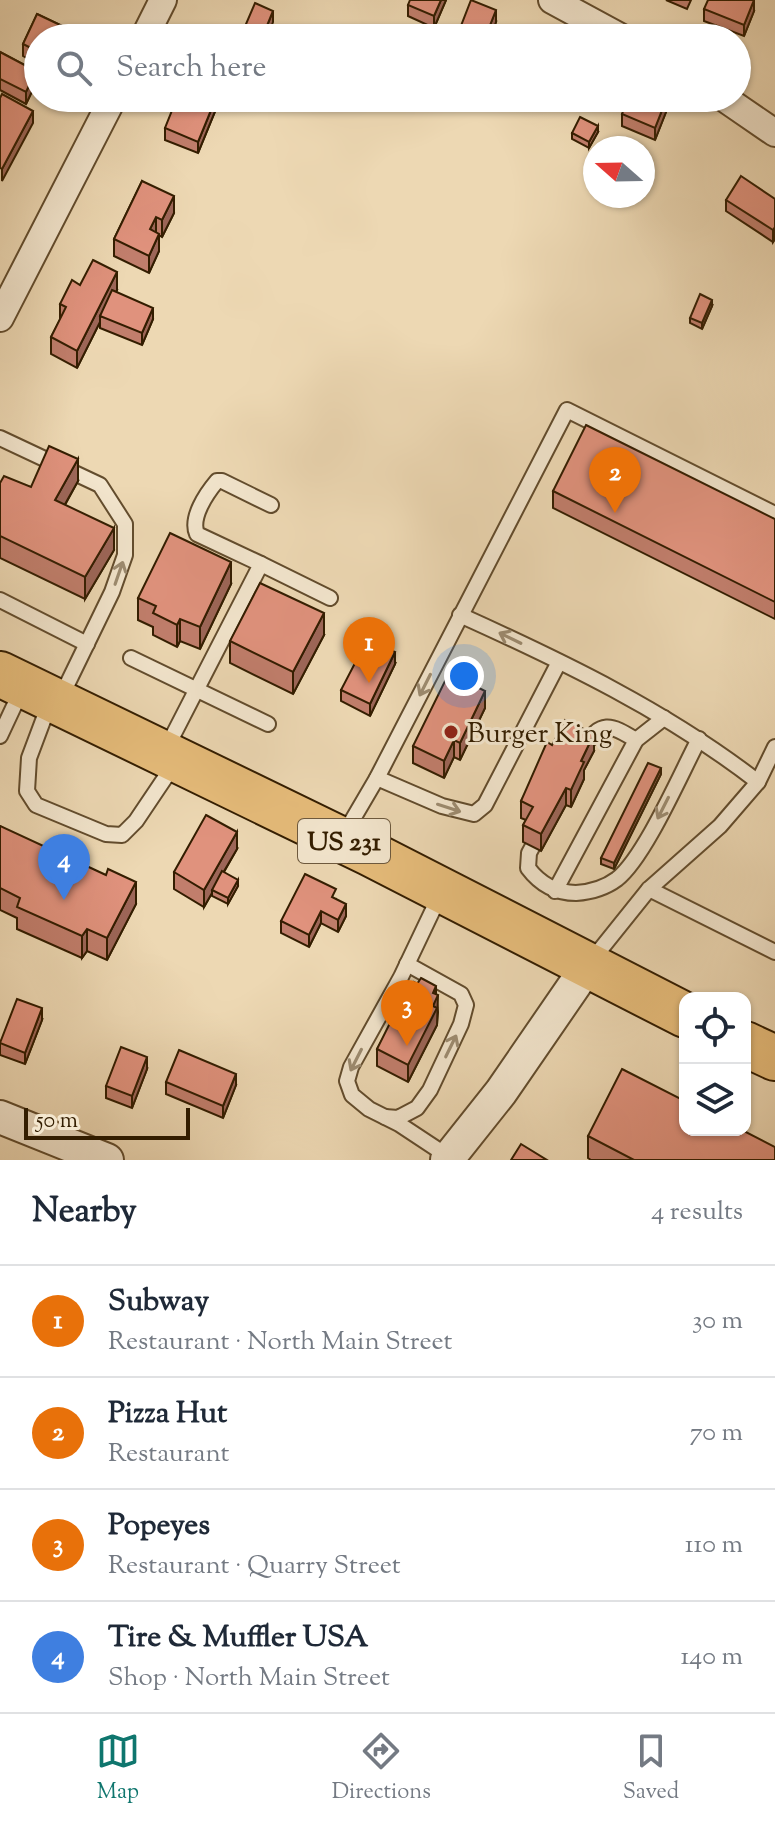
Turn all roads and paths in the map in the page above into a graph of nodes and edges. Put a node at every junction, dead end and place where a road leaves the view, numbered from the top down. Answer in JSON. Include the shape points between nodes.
{"nodes":[{"id":1,"x":163,"y":0,"type":"edge"},
{"id":2,"x":552,"y":0,"type":"edge"},
{"id":3,"x":151,"y":24,"type":"edge"},
{"id":4,"x":596,"y":24,"type":"edge"},
{"id":5,"x":106,"y":112,"type":"edge"},
{"id":6,"x":744,"y":112,"type":"edge"},
{"id":7,"x":775,"y":133,"type":"edge"},
{"id":8,"x":0,"y":318,"type":"edge"},
{"id":9,"x":0,"y":438,"type":"edge"},
{"id":10,"x":271,"y":505,"type":"dead end"},
{"id":11,"x":775,"y":514,"type":"edge"},
{"id":12,"x":261,"y":564,"type":"junction"},
{"id":13,"x":330,"y":598,"type":"dead end"},
{"id":14,"x":0,"y":600,"type":"edge"},
{"id":15,"x":460,"y":615,"type":"junction"},
{"id":16,"x":87,"y":644,"type":"junction"},
{"id":17,"x":131,"y":658,"type":"dead end"},
{"id":18,"x":559,"y":662,"type":"junction"},
{"id":19,"x":34,"y":689,"type":"edge"},
{"id":20,"x":195,"y":689,"type":"junction"},
{"id":21,"x":664,"y":718,"type":"junction"},
{"id":22,"x":268,"y":724,"type":"dead end"},
{"id":23,"x":0,"y":736,"type":"edge"},
{"id":24,"x":699,"y":739,"type":"junction"},
{"id":25,"x":636,"y":740,"type":"junction"},
{"id":26,"x":775,"y":747,"type":"edge"},
{"id":27,"x":171,"y":756,"type":"junction"},
{"id":28,"x":576,"y":760,"type":"edge"},
{"id":29,"x":377,"y":778,"type":"junction"},
{"id":30,"x":758,"y":782,"type":"junction"},
{"id":31,"x":549,"y":813,"type":"edge"},
{"id":32,"x":341,"y":839,"type":"junction"},
{"id":33,"x":649,"y":889,"type":"junction"},
{"id":34,"x":442,"y":891,"type":"junction"},
{"id":35,"x":555,"y":891,"type":"junction"},
{"id":36,"x":775,"y":952,"type":"edge"},
{"id":37,"x":407,"y":964,"type":"junction"},
{"id":38,"x":587,"y":967,"type":"junction"},
{"id":39,"x":679,"y":1012,"type":"edge"},
{"id":40,"x":751,"y":1047,"type":"edge"},
{"id":41,"x":775,"y":1058,"type":"edge"},
{"id":42,"x":0,"y":1117,"type":"edge"},
{"id":43,"x":385,"y":1117,"type":"junction"},
{"id":44,"x":448,"y":1159,"type":"edge"},
{"id":45,"x":107,"y":1160,"type":"edge"}],
"edges":[{"from":1,"to":3,"type":"street"},
{"from":2,"to":4,"type":"street"},
{"from":5,"to":8,"type":"street"},
{"from":6,"to":7,"type":"street"},
{"from":16,"to":9,"type":"lane","one_way":true,"via":[[125,555],[125,524],[100,485]]},
{"from":10,"to":12,"type":"lane","via":[[217,481],[194,521],[197,534]]},
{"from":11,"to":15,"type":"lane","via":[[567,410]]},
{"from":12,"to":13,"type":"lane"},
{"from":12,"to":20,"type":"lane"},
{"from":14,"to":16,"type":"lane"},
{"from":18,"to":15,"type":"lane","one_way":true},
{"from":15,"to":29,"type":"lane","one_way":true},
{"from":16,"to":19,"type":"lane"},
{"from":17,"to":20,"type":"lane"},
{"from":18,"to":21,"type":"lane"},
{"from":29,"to":18,"type":"lane","one_way":true,"via":[[474,814],[485,805]]},
{"from":19,"to":23,"type":"lane"},
{"from":19,"to":27,"type":"highway","number":"US 231"},
{"from":19,"to":27,"type":"lane","via":[[27,791],[36,805],[106,834],[122,835],[136,821]]},
{"from":20,"to":22,"type":"lane"},
{"from":20,"to":27,"type":"lane"},
{"from":21,"to":24,"type":"lane"},
{"from":21,"to":25,"type":"lane"},
{"from":24,"to":30,"type":"lane"},
{"from":24,"to":35,"type":"lane","one_way":true,"via":[[654,826],[619,877],[599,889]]},
{"from":25,"to":28,"type":"lane","via":[[613,726],[603,727],[592,734]]},
{"from":25,"to":35,"type":"lane"},
{"from":26,"to":30,"type":"lane"},
{"from":27,"to":32,"type":"highway","number":"US 231"},
{"from":29,"to":32,"type":"lane"},
{"from":30,"to":33,"type":"lane","via":[[720,826]]},
{"from":31,"to":35,"type":"lane","via":[[529,853],[528,868]]},
{"from":32,"to":34,"type":"highway","number":"US 231"},
{"from":33,"to":36,"type":"lane"},
{"from":33,"to":38,"type":"lane"},
{"from":34,"to":37,"type":"lane"},
{"from":34,"to":38,"type":"highway","number":"US 231"},
{"from":37,"to":43,"type":"lane","one_way":true,"via":[[347,1081],[352,1095]]},
{"from":43,"to":37,"type":"lane","one_way":true,"via":[[398,1118],[417,1108],[430,1090],[466,1005],[461,994]]},
{"from":38,"to":39,"type":"highway","number":"US 231"},
{"from":38,"to":44,"type":"street"},
{"from":40,"to":41,"type":"highway"},
{"from":42,"to":45,"type":"street"},
{"from":43,"to":44,"type":"lane"}]}
